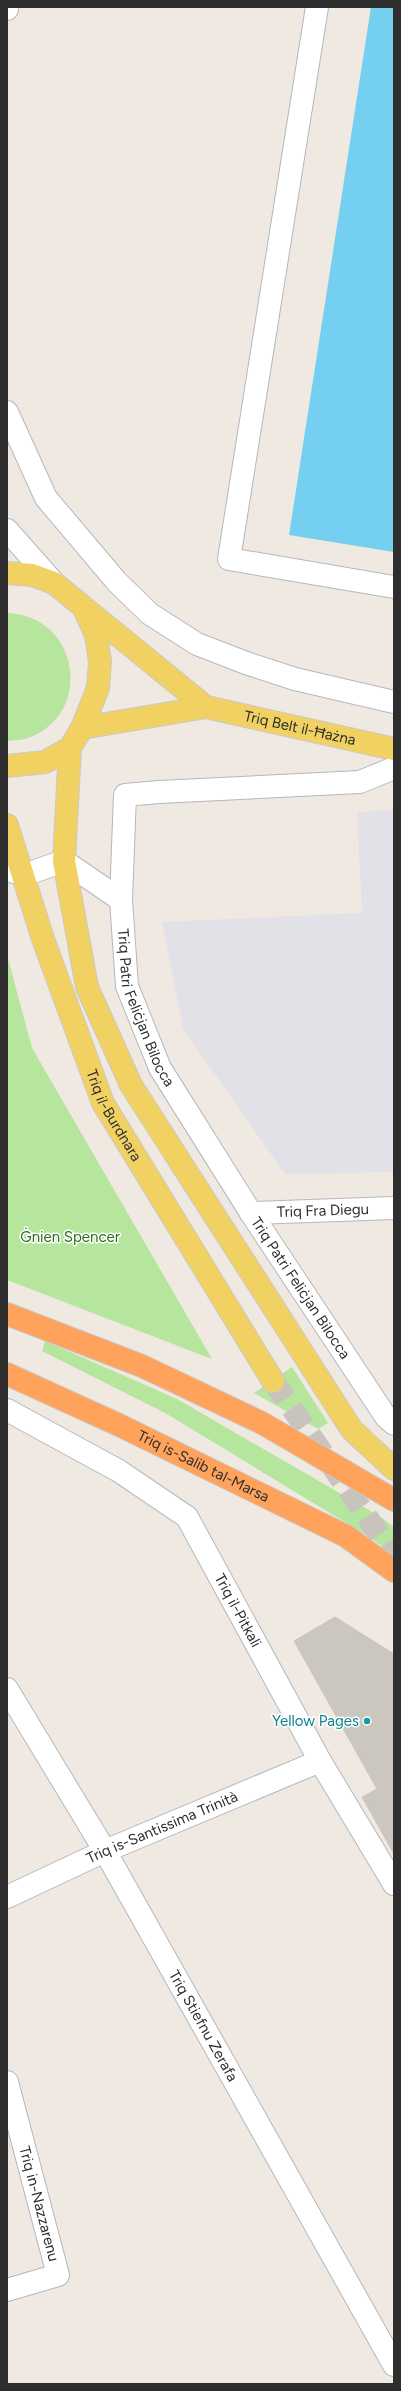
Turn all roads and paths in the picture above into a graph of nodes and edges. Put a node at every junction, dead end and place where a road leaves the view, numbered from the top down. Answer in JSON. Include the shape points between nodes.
{"nodes":[{"id":1,"x":317,"y":7,"type":"edge"},
{"id":2,"x":7,"y":412,"type":"edge"},
{"id":3,"x":7,"y":530,"type":"edge"},
{"id":4,"x":7,"y":572,"type":"edge"},
{"id":5,"x":54,"y":583,"type":"junction"},
{"id":6,"x":394,"y":587,"type":"edge"},
{"id":7,"x":85,"y":611,"type":"junction"},
{"id":8,"x":394,"y":702,"type":"edge"},
{"id":9,"x":206,"y":707,"type":"junction"},
{"id":10,"x":82,"y":728,"type":"junction"},
{"id":11,"x":70,"y":748,"type":"junction"},
{"id":12,"x":394,"y":749,"type":"edge"},
{"id":13,"x":7,"y":766,"type":"edge"},
{"id":14,"x":394,"y":768,"type":"edge"},
{"id":15,"x":7,"y":825,"type":"edge"},
{"id":16,"x":64,"y":861,"type":"junction"},
{"id":17,"x":16,"y":872,"type":"edge"},
{"id":18,"x":121,"y":900,"type":"junction"},
{"id":19,"x":394,"y":1208,"type":"edge"},
{"id":20,"x":251,"y":1213,"type":"junction"},
{"id":21,"x":7,"y":1314,"type":"edge"},
{"id":22,"x":7,"y":1374,"type":"edge"},
{"id":23,"x":273,"y":1381,"type":"tunnel mouth"},
{"id":24,"x":7,"y":1410,"type":"edge"},
{"id":25,"x":394,"y":1424,"type":"edge"},
{"id":26,"x":394,"y":1469,"type":"edge"},
{"id":27,"x":394,"y":1500,"type":"edge"},
{"id":28,"x":394,"y":1570,"type":"edge"},
{"id":29,"x":7,"y":1689,"type":"edge"},
{"id":30,"x":320,"y":1761,"type":"junction"},
{"id":31,"x":106,"y":1851,"type":"junction"},
{"id":32,"x":394,"y":1884,"type":"edge"},
{"id":33,"x":7,"y":1897,"type":"edge"},
{"id":34,"x":7,"y":2082,"type":"edge"},
{"id":35,"x":7,"y":2290,"type":"edge"},
{"id":36,"x":394,"y":2365,"type":"edge"}],
"edges":[{"from":1,"to":6,"type":"street","via":[[229,559]]},
{"from":2,"to":8,"type":"street","via":[[46,498],[117,582],[150,614],[197,644],[246,663],[295,679]]},
{"from":3,"to":5,"type":"street"},
{"from":4,"to":5,"type":"main road","via":[[32,575]]},
{"from":5,"to":7,"type":"main road"},
{"from":7,"to":9,"type":"main road"},
{"from":7,"to":10,"type":"main road","via":[[96,634],[100,661],[98,688]]},
{"from":9,"to":10,"type":"main road"},
{"from":9,"to":12,"type":"main road","name":"Triq Belt il-Ħażna"},
{"from":10,"to":11,"type":"main road"},
{"from":11,"to":13,"type":"main road","via":[[45,762]]},
{"from":11,"to":16,"type":"main road"},
{"from":14,"to":18,"type":"street","name":"Triq Patri Feliċjan Bilocca","via":[[360,782],[125,795]]},
{"from":15,"to":17,"type":"main road","name":"Triq il-Burdnara"},
{"from":16,"to":17,"type":"street"},
{"from":16,"to":18,"type":"street"},
{"from":16,"to":26,"type":"main road","via":[[87,987],[131,1085],[352,1430]]},
{"from":17,"to":23,"type":"main road","name":"Triq il-Burdnara","via":[[103,1104]]},
{"from":18,"to":20,"type":"street","name":"Triq Patri Feliċjan Bilocca","via":[[127,986],[160,1068]]},
{"from":19,"to":20,"type":"street","name":"Triq Fra Diegu"},
{"from":20,"to":25,"type":"street","name":"Triq Patri Feliċjan Bilocca","via":[[386,1417]]},
{"from":21,"to":27,"type":"highway","via":[[142,1366],[255,1420]]},
{"from":22,"to":28,"type":"highway","name":"Triq is-Salib tal-Marsa","via":[[119,1425],[346,1536]]},
{"from":24,"to":30,"type":"street","name":"Triq il-Pitkali","via":[[118,1471],[186,1517]]},
{"from":29,"to":31,"type":"street","name":"Triq Stiefnu Zerafa"},
{"from":30,"to":31,"type":"street","name":"Triq is-Santissima Trinità"},
{"from":30,"to":32,"type":"street","name":"Triq il-Pitkali"},
{"from":31,"to":33,"type":"street","name":"Triq is-Santissima Trinità"},
{"from":31,"to":36,"type":"street","name":"Triq Stiefnu Zerafa"},
{"from":34,"to":35,"type":"street","name":"Triq in-Nazzarenu","via":[[58,2275]]}]}
